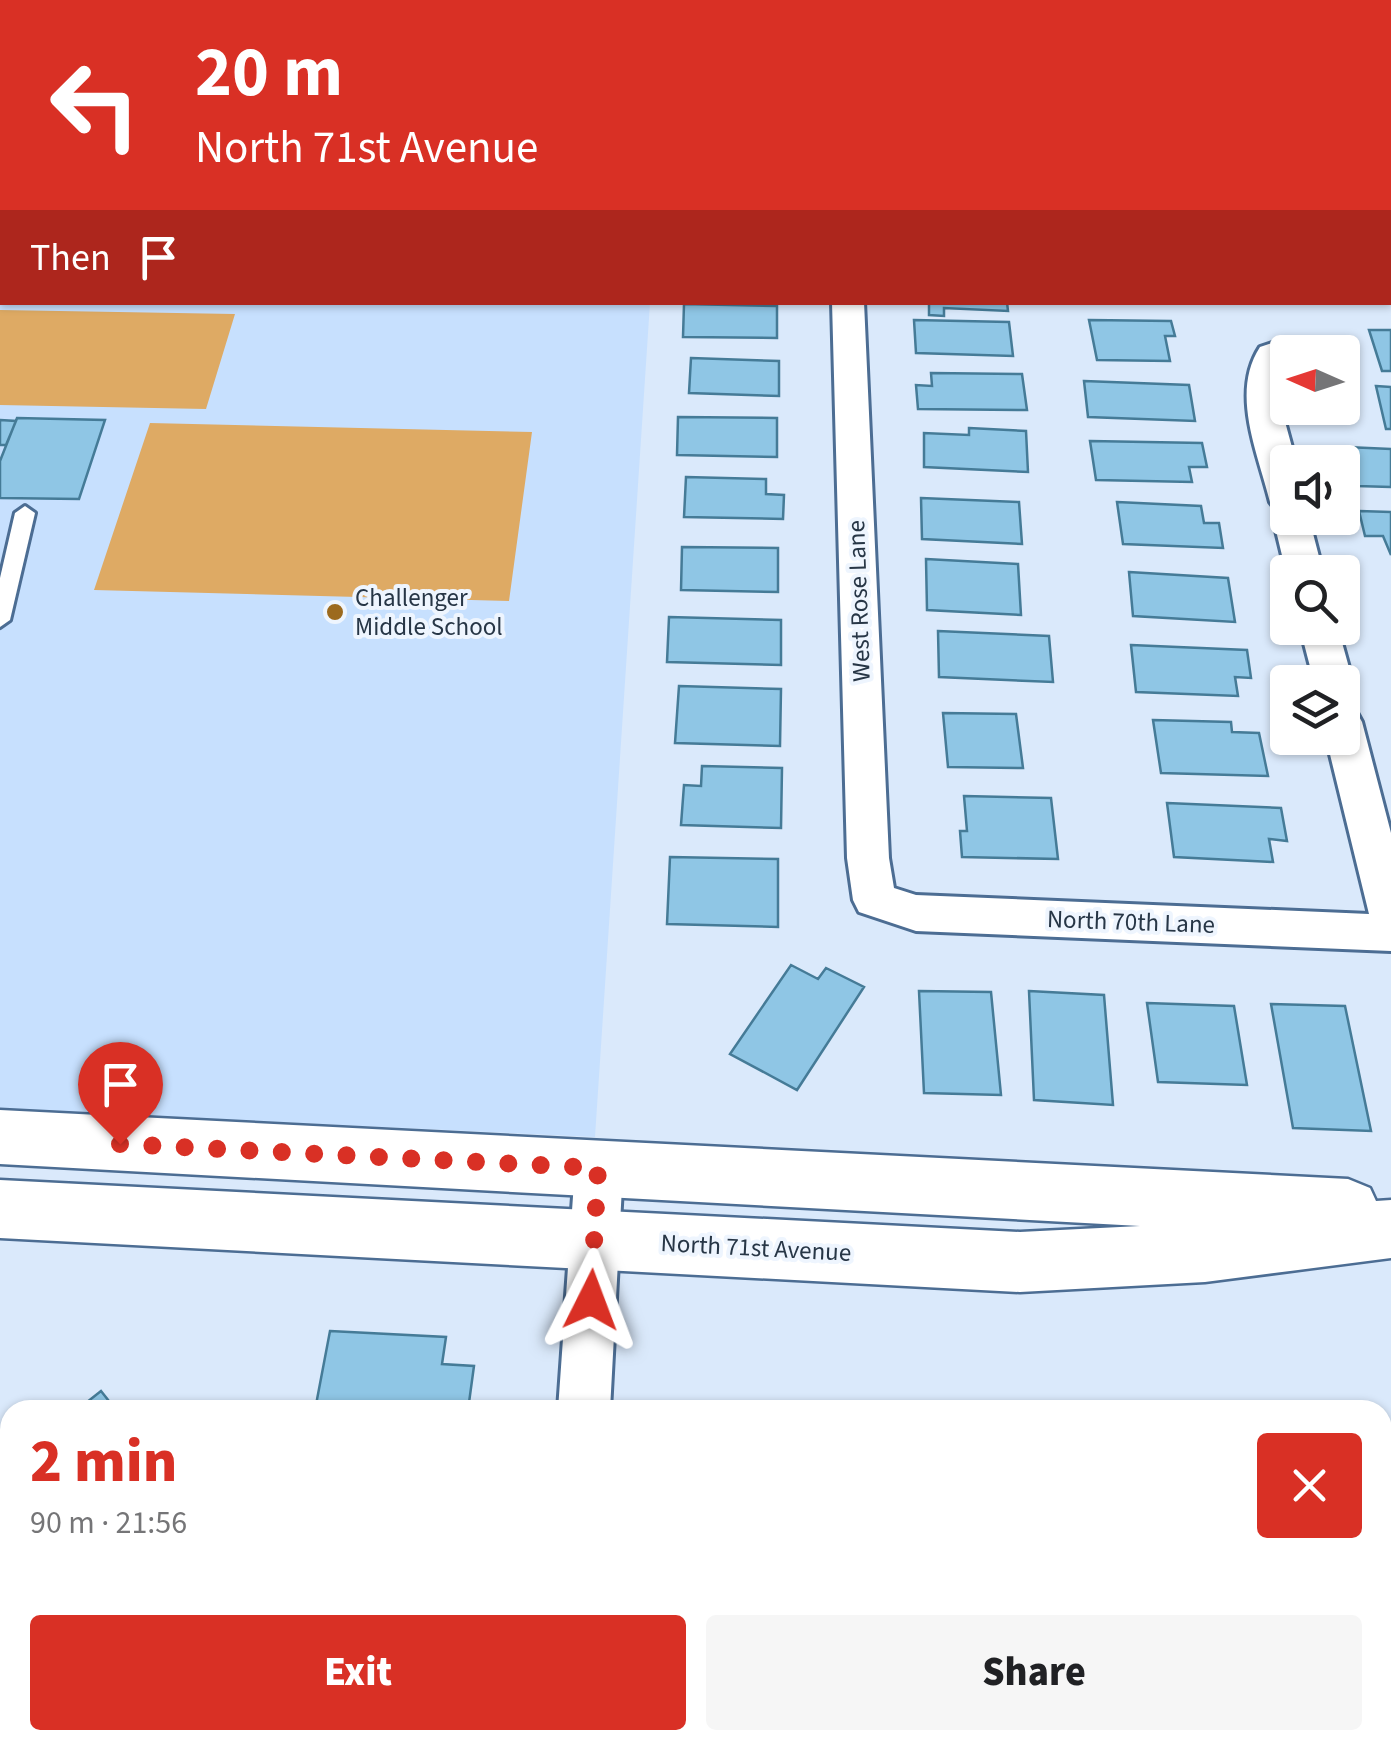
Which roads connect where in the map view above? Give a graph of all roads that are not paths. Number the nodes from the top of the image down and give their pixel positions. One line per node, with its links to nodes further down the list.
1 (848, 305): 8 (street, West Rose Lane)
2 (1270, 362): 3 (street)
3 (1273, 445)
4 (25, 513): 5 (lane)
5 (4, 598): 6 (lane)
6 (0, 620)
7 (1350, 755): 9 (street)
8 (874, 900): 10 (street, North 70th Lane)
9 (1391, 916)
10 (1391, 933)
11 (0, 1138): 12 (street)
12 (598, 1168): 14 (street); 16 (street)
13 (0, 1210): 16 (street, North 71st Avenue)
14 (1391, 1210)
15 (1391, 1229): 16 (street, North 71st Avenue)
16 (594, 1240): 17 (street)
17 (585, 1400)

